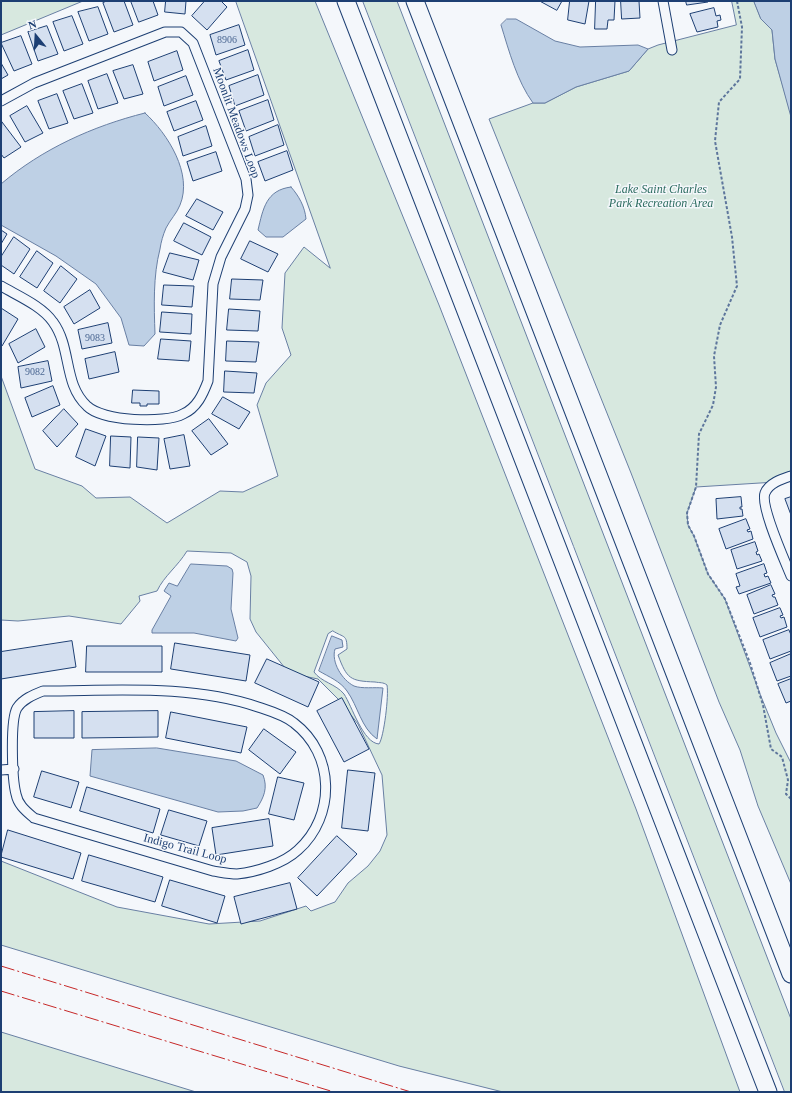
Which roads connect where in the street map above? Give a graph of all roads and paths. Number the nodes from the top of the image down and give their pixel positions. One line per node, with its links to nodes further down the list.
1 (346, 1): 14 (highway)
2 (415, 1): 13 (highway)
3 (663, 1): 5 (street)
4 (737, 1): 12 (path)
5 (672, 50)
6 (1, 101): 7 (street, Moonlit Meadows Loop)
7 (1, 286)
8 (791, 476): 9 (street)
9 (791, 576)
10 (14, 769): 10 (street, Indigo Trail Loop); 11 (street)
11 (1, 770)
12 (791, 799)
13 (791, 974)
14 (768, 1092)

